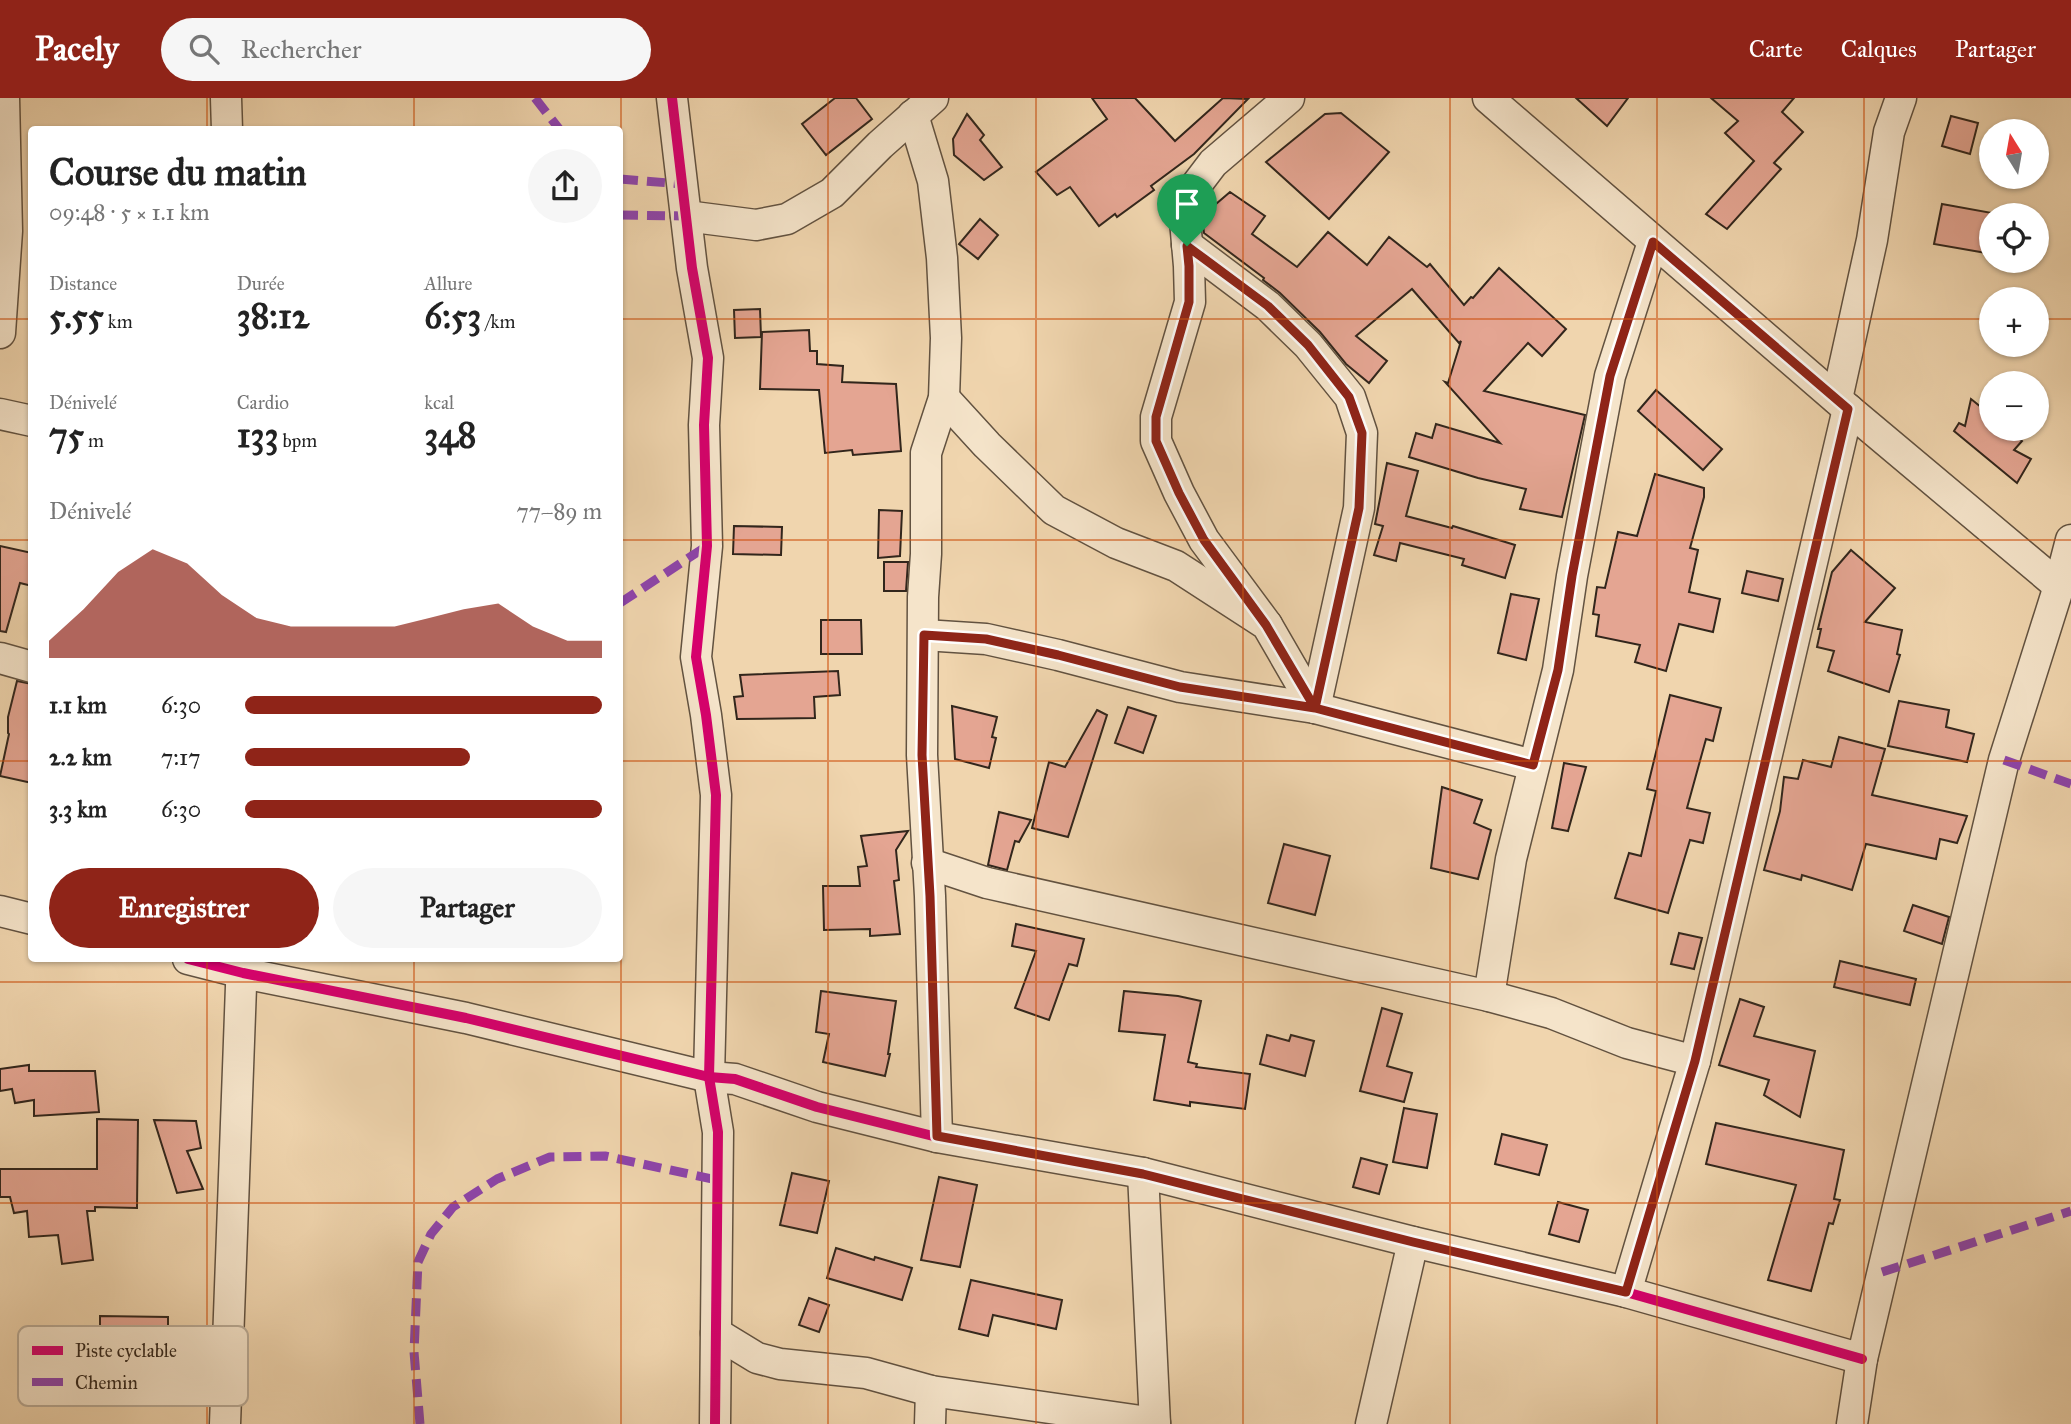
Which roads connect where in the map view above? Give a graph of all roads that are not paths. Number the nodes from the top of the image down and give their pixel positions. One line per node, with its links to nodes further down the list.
1 (4, 98): 12 (street)
2 (226, 98): 8 (street)
3 (672, 98): 9 (street)
4 (1289, 98): 11 (street)
5 (1488, 98): 10 (street)
6 (1901, 98): 14 (street)
7 (923, 107): 9 (street); 13 (street)
8 (227, 126)
9 (686, 216): 32 (street)
10 (1653, 242): 14 (street); 24 (street)
11 (1187, 246): 19 (street); 23 (street)
12 (0, 333)
13 (944, 398): 19 (street); 20 (street)
14 (1842, 404): 18 (street); 31 (street)
15 (0, 414): 16 (street)
16 (28, 420)
17 (2071, 540): 18 (street)
18 (2059, 586): 39 (street)
19 (1266, 625): 23 (street)
20 (924, 635): 23 (street); 25 (street)
21 (0, 657): 22 (street)
22 (28, 666)
23 (1315, 708): 24 (street)
24 (1533, 765): 30 (street)
25 (928, 863): 30 (street); 33 (street)
26 (0, 911): 27 (street)
27 (28, 918)
28 (211, 962): 29 (street)
29 (242, 966): 32 (street); 37 (street)
30 (1489, 996): 31 (street)
31 (1695, 1061): 36 (street)
32 (709, 1077): 33 (street); 38 (street)
33 (937, 1136): 34 (street)
34 (1143, 1174): 35 (street); 42 (street)
35 (1413, 1242): 36 (street); 46 (street)
36 (1626, 1292): 39 (street)
37 (229, 1326)
38 (716, 1333): 40 (street); 44 (street)
39 (1862, 1359): 47 (street)
40 (931, 1391): 42 (street); 45 (street)
41 (226, 1406): 43 (street)
42 (1155, 1423)
43 (225, 1424)
44 (715, 1424)
45 (930, 1424)
46 (1371, 1424)
47 (1852, 1424)

